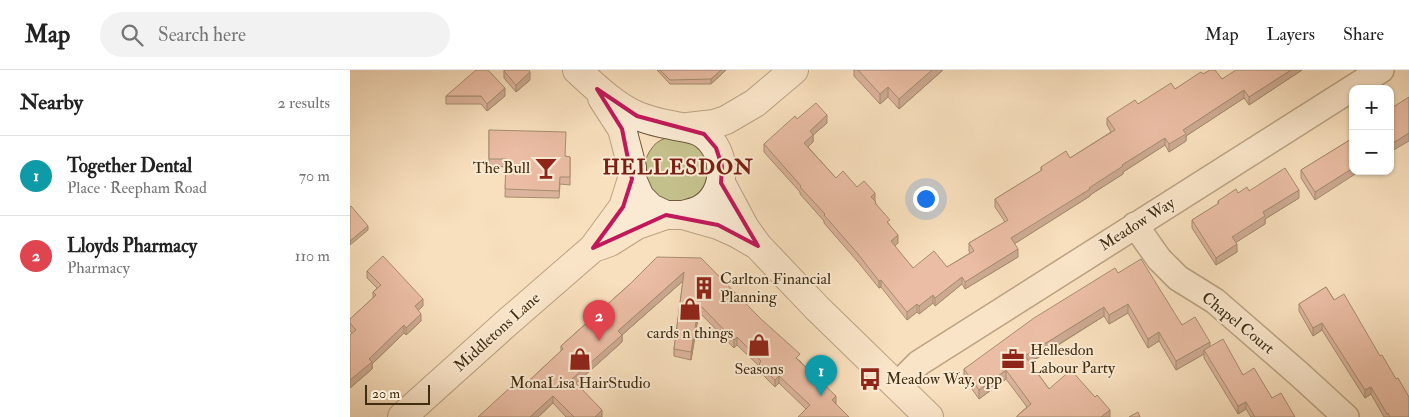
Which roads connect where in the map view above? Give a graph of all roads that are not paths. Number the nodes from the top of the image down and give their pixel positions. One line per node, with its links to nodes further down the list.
1 (577, 70): 4 (street)
2 (794, 70): 5 (street)
3 (1382, 70): 10 (street, Meadow Way)
4 (597, 89): 6 (street); 7 (street)
5 (755, 103): 6 (street); 8 (street)
6 (680, 126): 7 (street); 8 (street)
7 (632, 173): 9 (street); 12 (street, Middletons Lane)
8 (721, 174): 9 (street); 11 (street)
9 (675, 215): 11 (street); 12 (street, Middletons Lane)
10 (1135, 225): 13 (street, Meadow Way); 16 (street, Chapel Court)
11 (758, 246): 13 (street)
12 (593, 248): 14 (street, Middletons Lane)
13 (897, 385): 15 (street)
14 (402, 417)
15 (929, 417)
16 (1346, 417)

